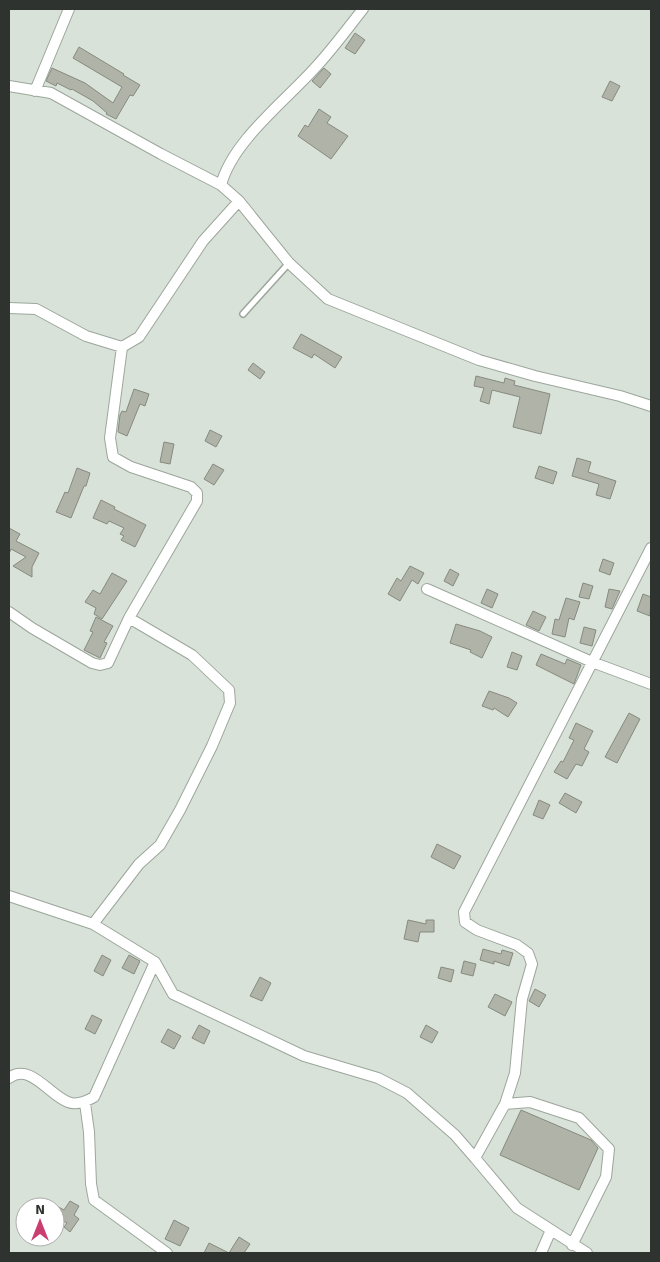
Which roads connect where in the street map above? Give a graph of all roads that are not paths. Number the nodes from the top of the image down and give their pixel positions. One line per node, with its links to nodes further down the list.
1 (69, 9): 4 (street)
2 (363, 9): 5 (street)
3 (9, 86): 4 (street)
4 (35, 90): 5 (street)
5 (221, 185): 6 (street)
6 (239, 201): 7 (street); 10 (street)
7 (289, 263): 9 (lane); 11 (street)
8 (9, 308): 10 (street)
9 (244, 314)
10 (122, 347): 15 (street)
11 (651, 406)
12 (651, 548): 16 (street)
13 (427, 590): 16 (street)
14 (9, 612): 15 (street)
15 (129, 618): 19 (street)
16 (592, 662): 17 (street); 23 (street)
17 (651, 684)
18 (9, 896): 19 (street)
19 (93, 924): 20 (street)
20 (155, 962): 22 (street); 24 (street)
21 (9, 1078): 22 (street)
22 (85, 1102): 27 (street)
23 (505, 1104): 24 (street); 26 (street)
24 (475, 1158): 25 (street)
25 (551, 1230): 26 (street); 28 (street)
26 (572, 1245): 29 (street)
27 (167, 1253)
28 (541, 1253)
29 (587, 1253)

